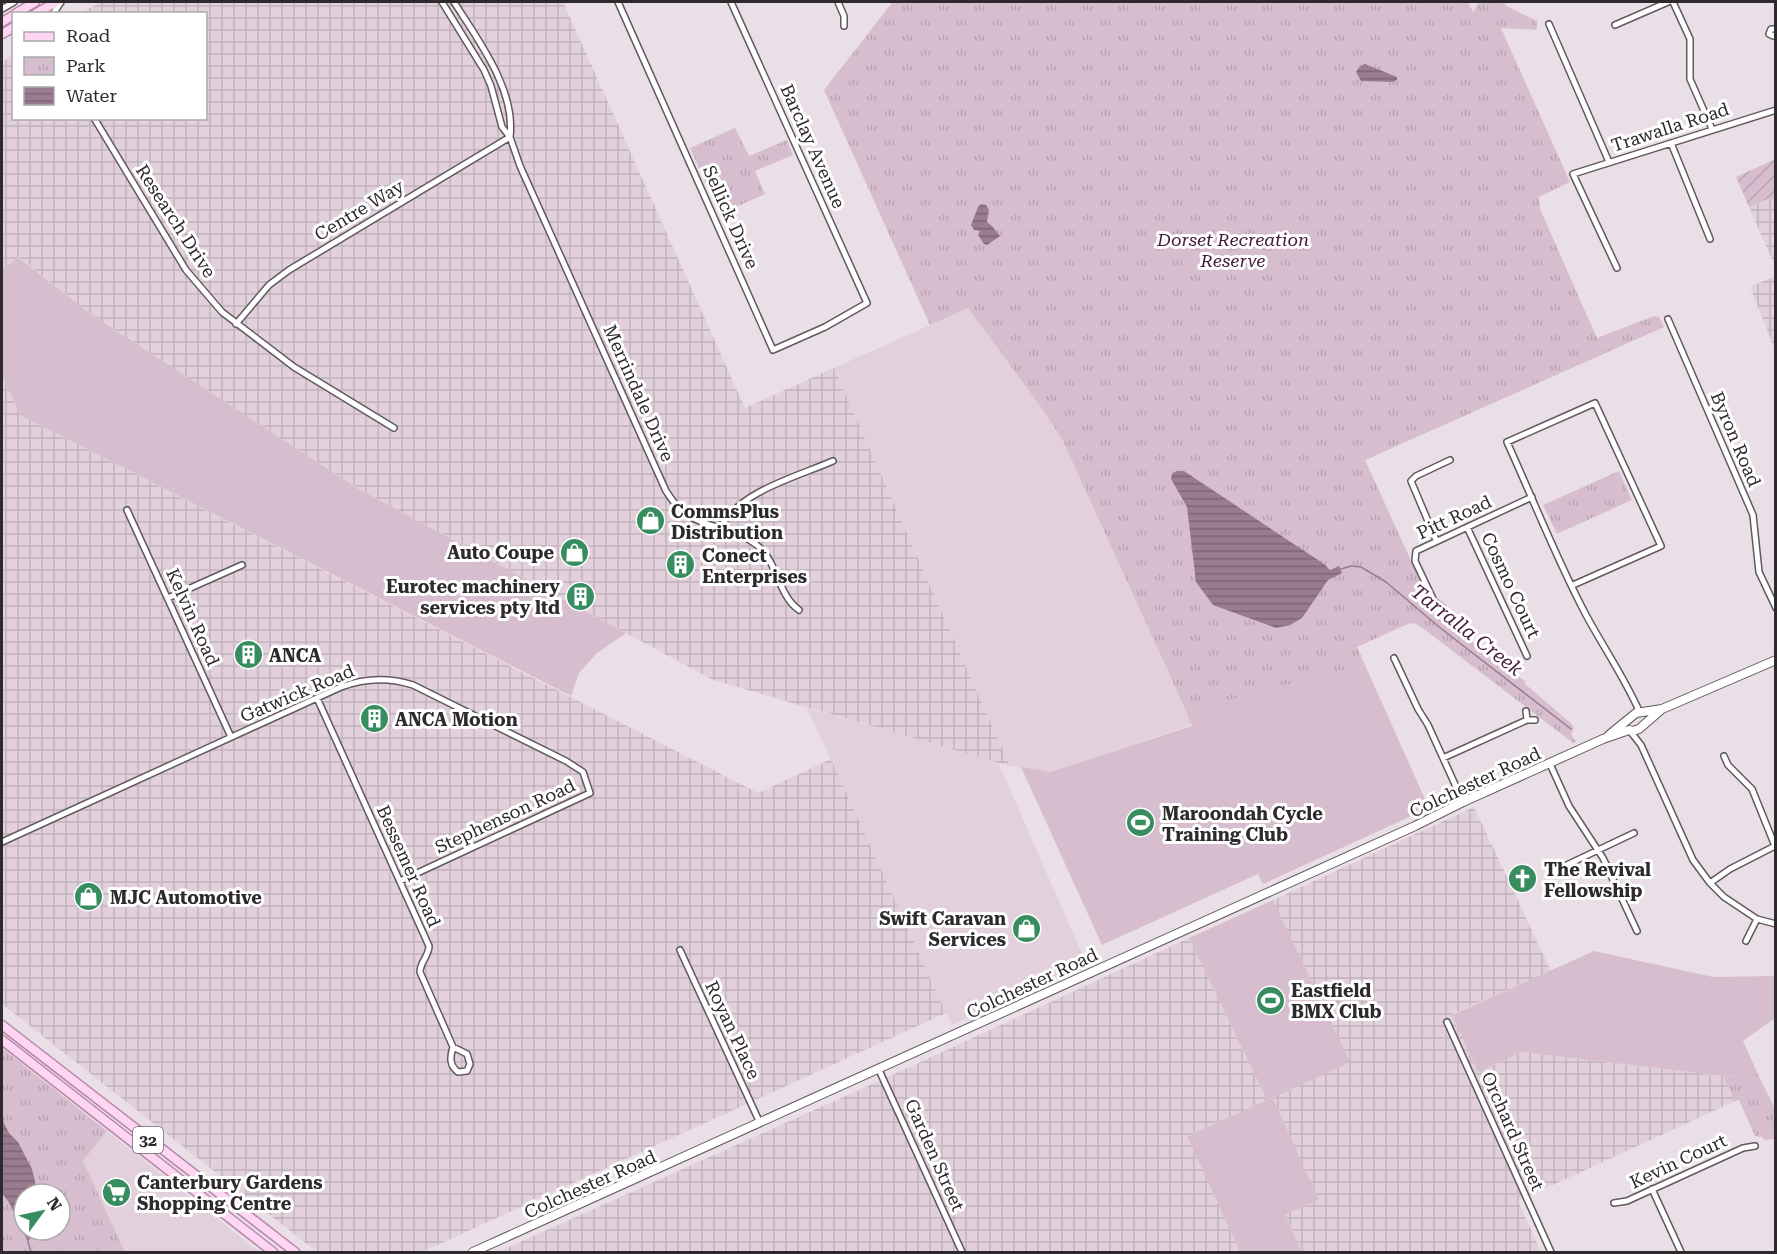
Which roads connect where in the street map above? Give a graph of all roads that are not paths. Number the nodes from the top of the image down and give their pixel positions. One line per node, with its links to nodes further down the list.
1 (14, 2): 10 (street)
2 (56, 2): 11 (main road)
3 (442, 2): 18 (street, Merrindale Drive)
4 (454, 2): 18 (street, Merrindale Drive)
5 (618, 2): 23 (street, Sellick Drive)
6 (731, 2): 23 (street, Barclay Avenue)
7 (838, 2): 13 (street)
8 (1668, 2): 14 (street)
9 (1673, 2): 17 (street)
10 (2, 9)
11 (33, 9)
12 (1549, 24): 20 (street)
13 (844, 26)
14 (1615, 26)
15 (1776, 110): 17 (street, Trawalla Road)
16 (95, 120): 25 (street, Research Drive)
17 (1712, 129): 19 (street, Trawalla Road)
18 (510, 137): 25 (street, Centre Way); 32 (street, Merrindale Drive)
19 (1671, 143): 20 (street, Trawalla Road); 21 (street)
20 (1609, 162): 22 (street, Trawalla Road)
21 (1710, 239)
22 (1617, 268)
23 (867, 303)
24 (1668, 319): 38 (street, Byron Road)
25 (236, 324): 26 (street, Research Drive)
26 (394, 428)
27 (1450, 460): 33 (street)
28 (833, 461): 32 (street)
29 (1532, 497): 31 (street, Pitt Road); 35 (street); 35 (street)
30 (128, 510): 36 (street, Kelvin Road)
31 (1467, 527): 33 (street, Pitt Road); 40 (street, Cosmo Court)
32 (720, 528): 39 (street, Merrindale Drive)
33 (1436, 540): 37 (street, Pitt Road)
34 (242, 565): 36 (street)
35 (1573, 585): 46 (street)
36 (168, 598): 51 (street, Kelvin Road)
37 (1443, 608)
38 (1776, 608)
39 (799, 610)
40 (1527, 656)
41 (1394, 658): 54 (street)
42 (1776, 660): 44 (main road)
43 (317, 698): 51 (street, Gatwick Road); 56 (street, Gatwick Road); 63 (street, Bessemer Road)
44 (1662, 709): 46 (main road); 49 (main road)
45 (1526, 711): 47 (street)
46 (1638, 714): 49 (main road); 50 (main road)
47 (1527, 720): 48 (street); 54 (street)
48 (1535, 720)
49 (1642, 727): 50 (main road, Colchester Road); 52 (street)
50 (1629, 728): 52 (street); 55 (main road, Colchester Road)
51 (231, 737): 59 (street, Gatwick Road)
52 (1641, 746): 64 (street)
53 (1724, 756): 60 (street)
54 (1443, 758): 57 (street)
55 (1550, 764): 57 (main road, Colchester Road); 61 (street)
56 (590, 793): 63 (street, Stephenson Road)
57 (1463, 802): 74 (main road, Colchester Road)
58 (1634, 833): 61 (street)
59 (2, 842)
60 (1775, 846): 64 (street)
61 (1599, 850): 62 (street); 67 (street)
62 (1554, 871)
63 (400, 881): 73 (street, Bessemer Road)
64 (1710, 883): 65 (street)
65 (1757, 919): 66 (street); 68 (street)
66 (1776, 924)
67 (1637, 931)
68 (1746, 941)
69 (680, 950): 75 (street, Royan Place)
70 (1447, 1022): 89 (street, Orchard Street)
71 (2, 1025): 77 (main road, 32)
72 (2, 1040): 78 (main road, 32)
73 (453, 1047): 73 (street, Bessemer Road)
74 (879, 1070): 75 (main road, Colchester Road); 88 (street, Garden Street)
75 (760, 1123): 87 (main road, Colchester Road)
76 (1755, 1146): 79 (street, Kevin Court)
77 (165, 1153): 78 (street); 81 (main road, 32)
78 (157, 1163): 83 (main road, 32)
79 (1652, 1189): 80 (street, Kevin Court); 90 (street)
80 (1614, 1203)
81 (245, 1214): 82 (main road, 32); 83 (main road)
82 (253, 1220): 84 (main road); 86 (main road, 32)
83 (236, 1225): 84 (main road, 32)
84 (244, 1231): 85 (main road, 32)
85 (273, 1252)
86 (295, 1252)
87 (473, 1252)
88 (962, 1252)
89 (1551, 1252)
90 (1681, 1252)

